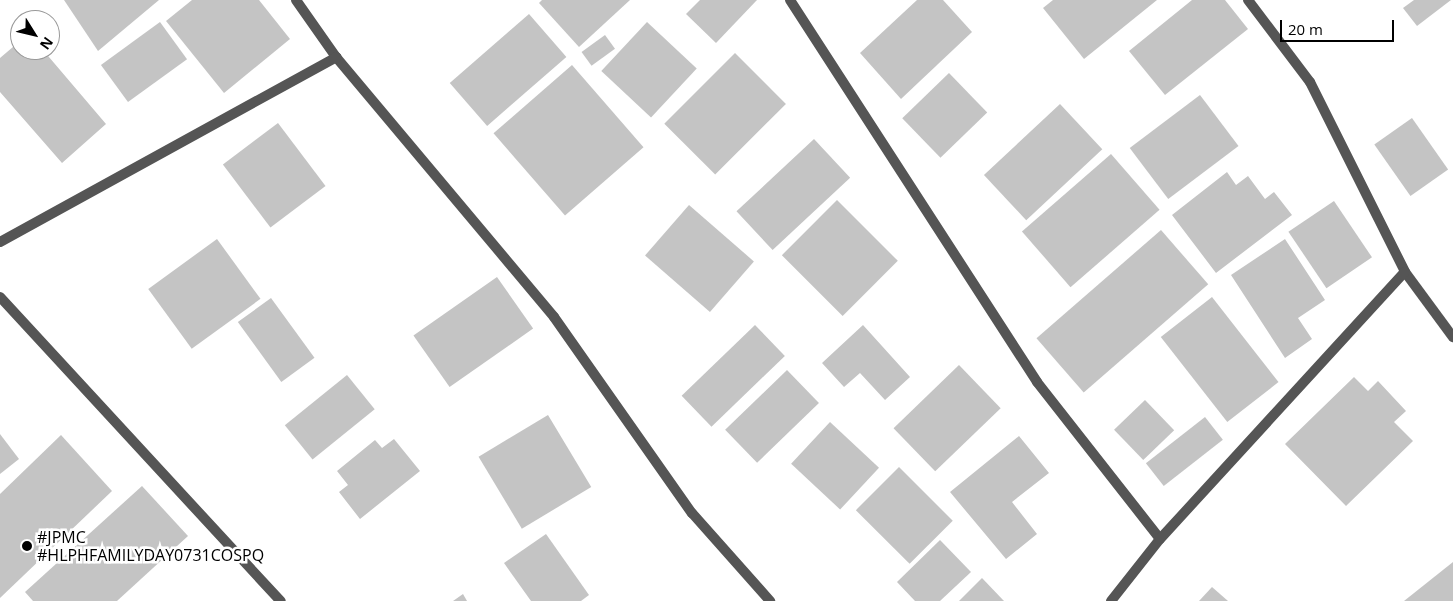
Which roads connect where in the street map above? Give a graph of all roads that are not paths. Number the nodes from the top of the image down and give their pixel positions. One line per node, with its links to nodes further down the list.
1 (296, 0): 4 (street)
2 (790, 0): 9 (street)
3 (1248, 0): 6 (street)
4 (336, 57): 5 (street); 11 (street)
5 (0, 242)
6 (1406, 272): 8 (street); 9 (street)
7 (0, 297): 10 (street)
8 (1453, 337)
9 (1160, 539): 12 (street)
10 (281, 601)
11 (770, 601)
12 (1111, 601)

